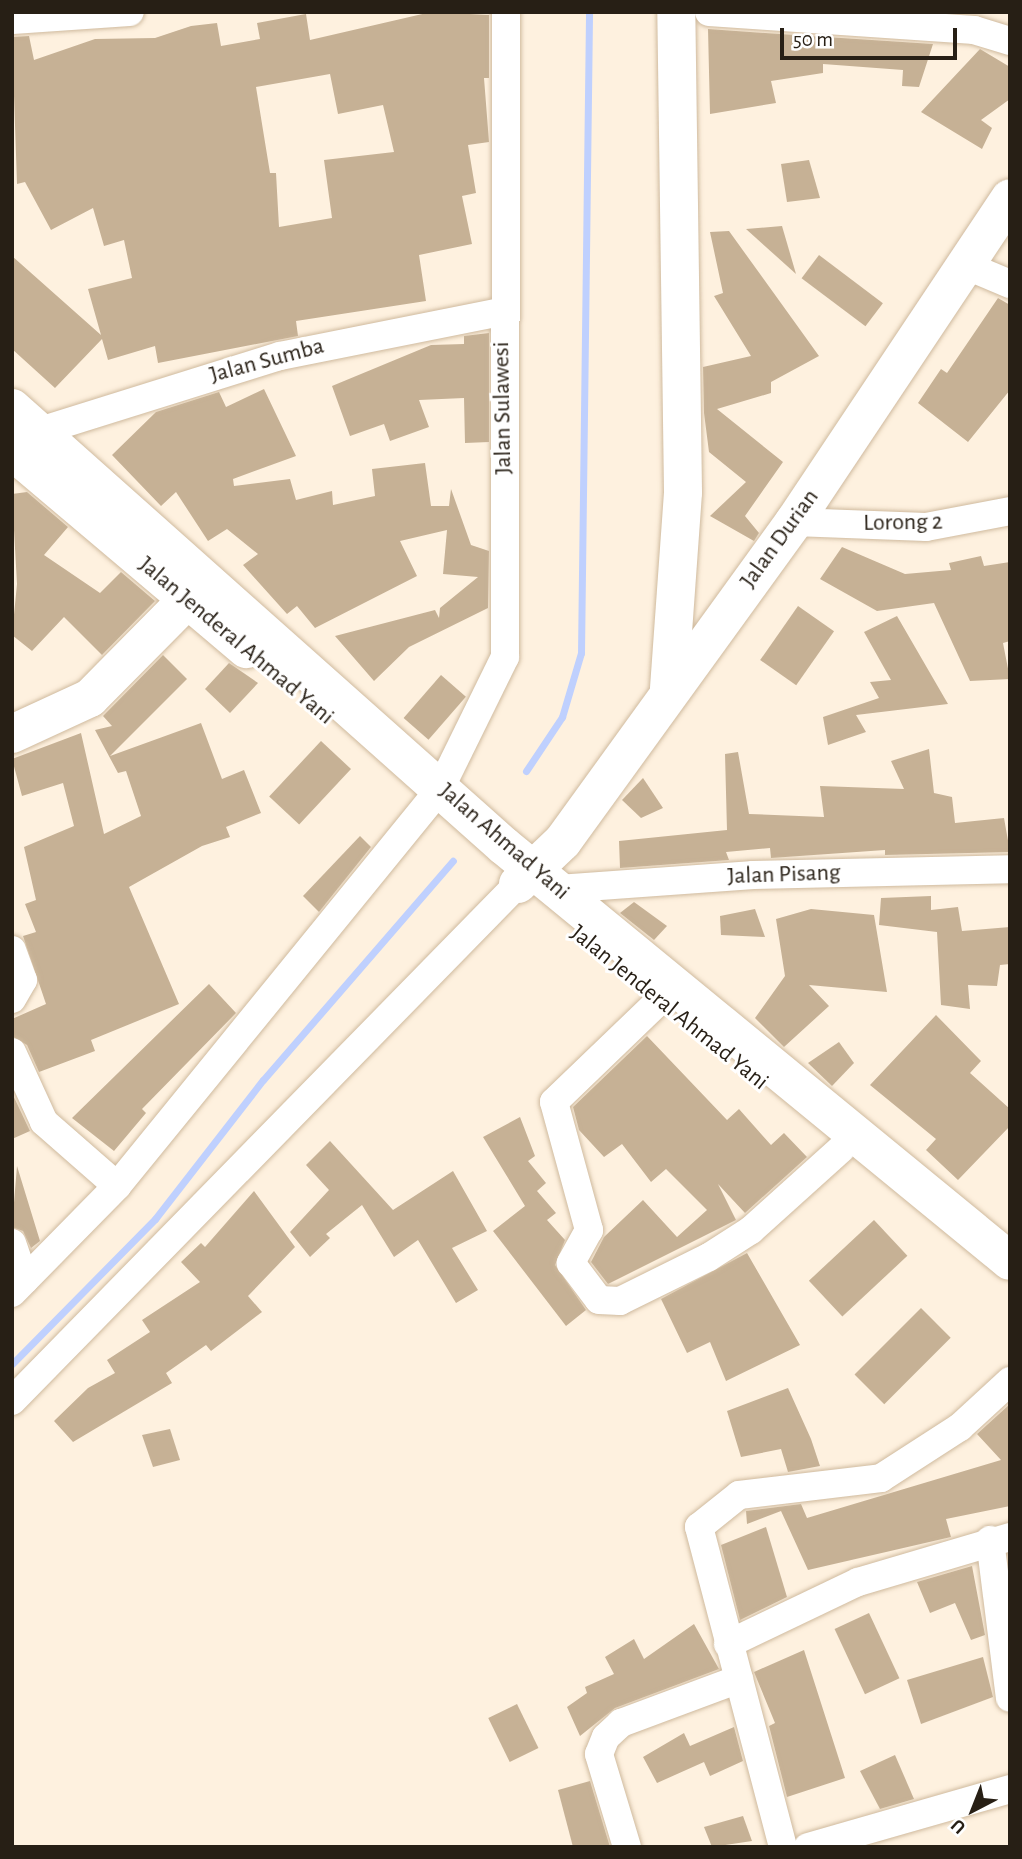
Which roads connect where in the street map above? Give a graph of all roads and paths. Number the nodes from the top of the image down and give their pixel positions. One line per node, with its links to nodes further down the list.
1 (131, 12): 5 (street)
2 (506, 12): 11 (street, Jalan Sulawesi)
3 (676, 12): 16 (main road)
4 (709, 12): 7 (street)
5 (87, 14): 6 (street)
6 (12, 20)
7 (1010, 41)
8 (1010, 198): 9 (main road, Jalan Durian)
9 (965, 265): 10 (street); 14 (main road, Jalan Durian)
10 (1010, 284)
11 (501, 312): 12 (street, Jalan Sumba); 18 (street, Jalan Sulawesi)
12 (18, 432): 15 (main road, Jalan Jenderal Ahmad Yani); 18 (main road, Jalan Ahmad Yani)
13 (1010, 511): 14 (street, Lorong 2)
14 (794, 522): 16 (main road, Jalan Durian)
15 (188, 599): 17 (main road); 18 (main road, Jalan Jenderal Ahmad Yani)
16 (669, 688): 20 (main road, Jalan Durian)
17 (12, 734)
18 (443, 804): 20 (main road, Jalan Ahmad Yani); 26 (street, Jalan Sulawesi)
19 (1010, 869): 20 (street, Jalan Pisang)
20 (522, 871): 23 (main road, Jalan Jenderal Ahmad Yani); 28 (main road, Jalan Ahmad Yani); 32 (street)
21 (12, 950): 22 (street)
22 (12, 999)
23 (660, 1000): 25 (main road, Jalan Jenderal Ahmad Yani); 25 (street)
24 (12, 1052): 26 (street)
25 (841, 1149): 30 (main road, Jalan Jenderal Ahmad Yani)
26 (117, 1186): 29 (street, Jalan Sulawesi)
27 (12, 1243): 29 (street)
28 (1010, 1261)
29 (19, 1286)
30 (1010, 1287)
31 (1010, 1381): 34 (street)
32 (12, 1401)
33 (1000, 1538): 34 (street); 36 (street)
34 (728, 1644): 35 (street)
35 (739, 1679): 38 (street); 39 (street)
36 (1010, 1698)
37 (1010, 1789): 40 (street)
38 (627, 1847)
39 (783, 1847)
40 (808, 1847)

